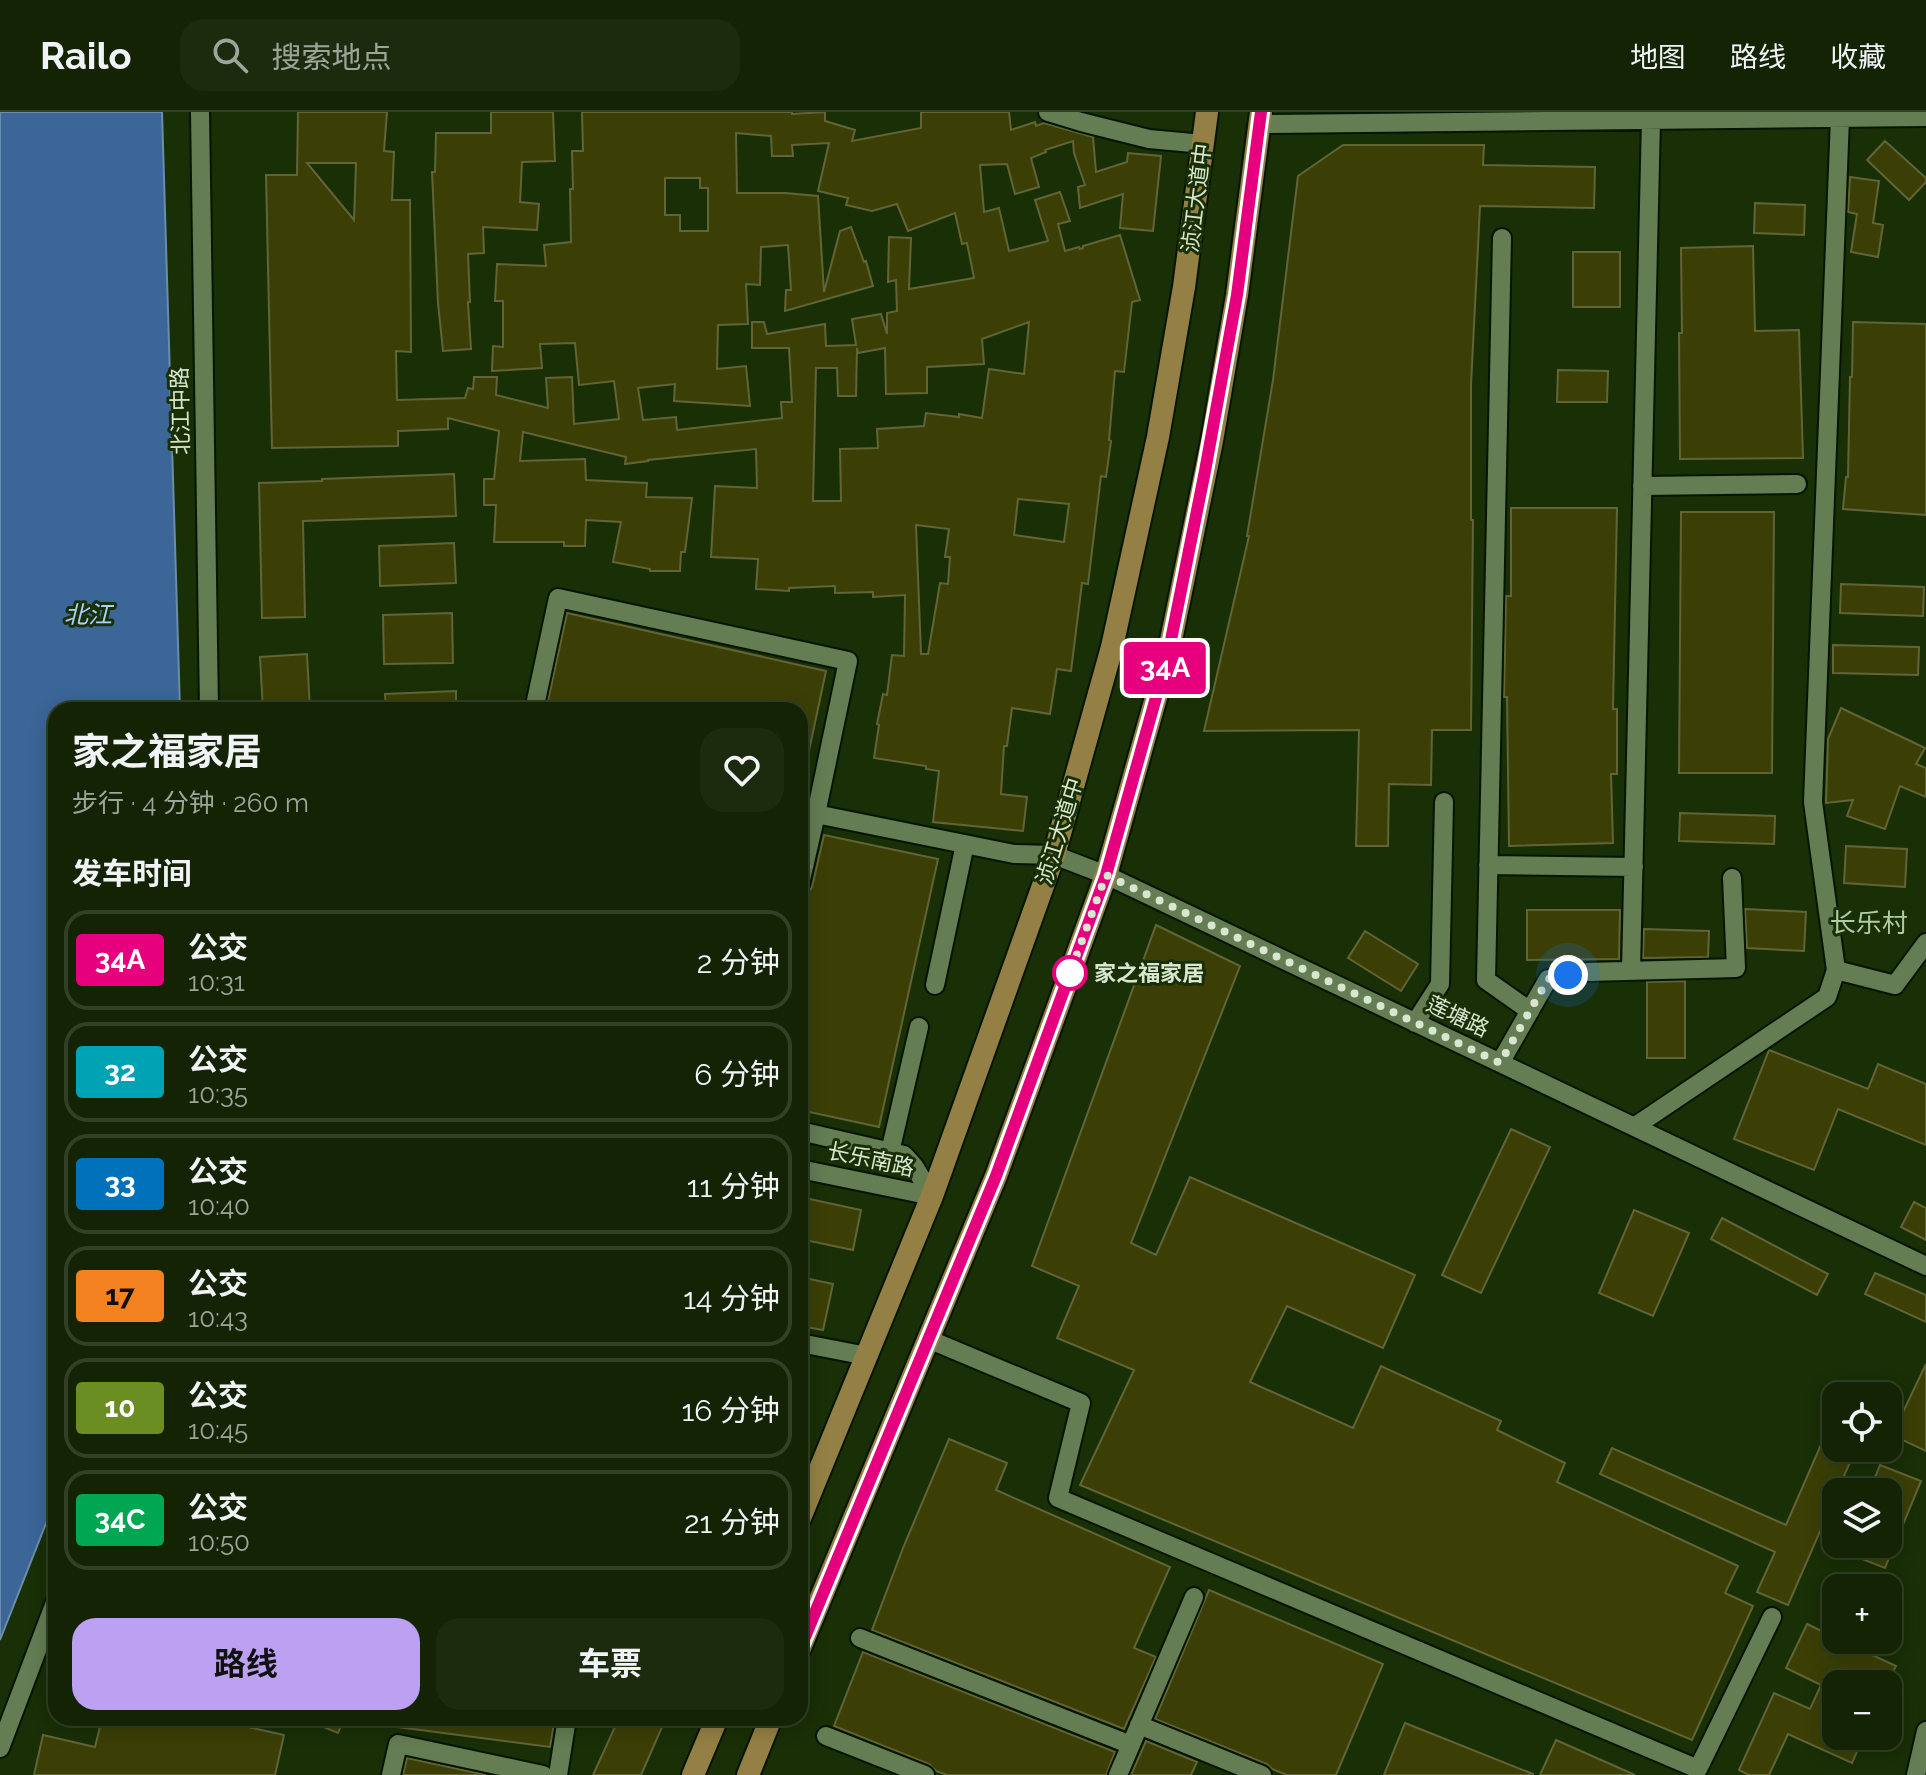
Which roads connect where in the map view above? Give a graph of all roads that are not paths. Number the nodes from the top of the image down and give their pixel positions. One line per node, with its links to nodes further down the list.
1 (200, 112): 14 (street, 北江中路)
2 (1048, 112): 10 (street)
3 (1207, 112): 10 (main road, 浈江大道中)
4 (1763, 115): 8 (street); 9 (street)
5 (1877, 115): 6 (street); 8 (street)
6 (1926, 117)
7 (1260, 118): 9 (street); 23 (main road)
8 (1840, 118): 27 (street)
9 (1651, 120): 13 (street)
10 (1203, 144): 20 (main road, 浈江大道中)
11 (1502, 238): 21 (street)
12 (1797, 484): 13 (street)
13 (1642, 486): 22 (street)
14 (209, 702)
15 (536, 702): 17 (street)
16 (1444, 802): 30 (street)
17 (816, 814): 18 (street, 莲塘路); 19 (street)
18 (965, 844): 20 (street, 莲塘路); 28 (street)
19 (808, 849)
20 (1054, 855): 23 (street, 莲塘路); 37 (main road, 浈江大道中)
21 (1488, 865): 22 (street); 29 (street)
22 (1634, 867): 26 (street)
23 (1106, 875): 30 (street, 莲塘路); 39 (main road)
24 (1732, 878): 26 (street)
25 (1926, 943): 27 (street)
26 (1631, 970): 29 (street)
27 (1836, 970): 33 (street)
28 (935, 985)
29 (1530, 1011): 32 (street)
30 (1415, 1023): 32 (street, 莲塘路)
31 (919, 1027): 35 (street)
32 (1500, 1063): 33 (street, 莲塘路)
33 (1634, 1127): 38 (street, 莲塘路)
34 (808, 1133): 35 (street)
35 (890, 1152): 37 (street)
36 (808, 1171): 37 (street, 长乐南路)
37 (932, 1196): 41 (main road, 浈江大道中)
38 (1926, 1266)
39 (928, 1339): 44 (street); 46 (main road)
40 (808, 1345): 41 (street)
41 (867, 1356): 42 (main road, 浈江大道中)
42 (808, 1499)
43 (1194, 1597): 48 (street)
44 (1772, 1617)
45 (48, 1621): 55 (street)
46 (808, 1629)
47 (860, 1638): 54 (street)
48 (1139, 1725): 54 (street); 63 (street)
49 (566, 1726): 58 (street)
50 (714, 1726): 59 (main road)
51 (768, 1726): 60 (main road)
52 (1926, 1731): 64 (street)
53 (826, 1736): 61 (street)
54 (1131, 1745): 62 (street)
55 (0, 1748)
56 (391, 1775): 57 (street)
57 (543, 1775)
58 (558, 1775)
59 (693, 1775)
60 (748, 1775)
61 (925, 1775)
62 (1118, 1775)
63 (1262, 1775)
64 (1916, 1775)

